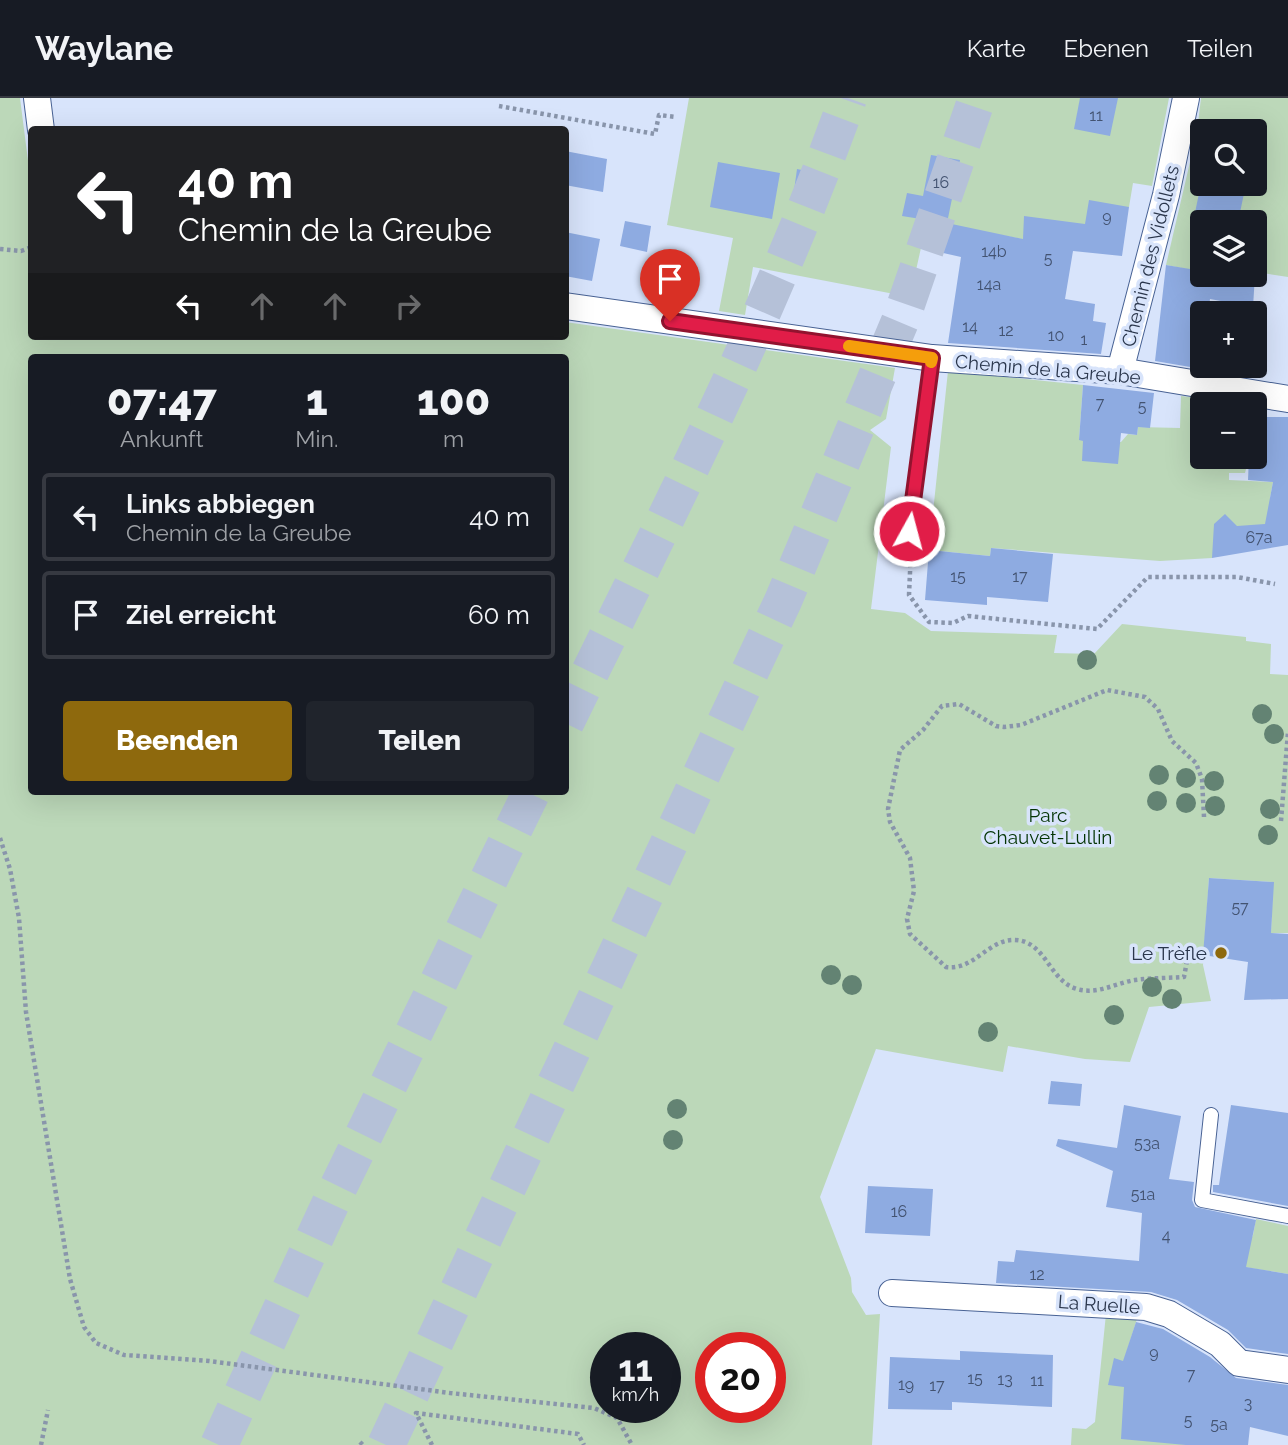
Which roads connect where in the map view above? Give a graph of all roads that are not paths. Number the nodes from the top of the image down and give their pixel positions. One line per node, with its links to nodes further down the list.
1 (37, 98): 3 (street)
2 (1186, 98): 6 (street, Chemin des Vidollets)
3 (40, 126)
4 (569, 307): 5 (street, Chemin de la Greube)
5 (932, 358): 6 (street, Chemin de la Greube); 8 (lane, Chemin de la Greube)
6 (1121, 371): 7 (street, Chemin de la Greube)
7 (1288, 399)
8 (909, 531)
9 (1211, 1115): 10 (lane)
10 (1288, 1216)
11 (892, 1293): 12 (street, La Ruelle)
12 (1288, 1370)

